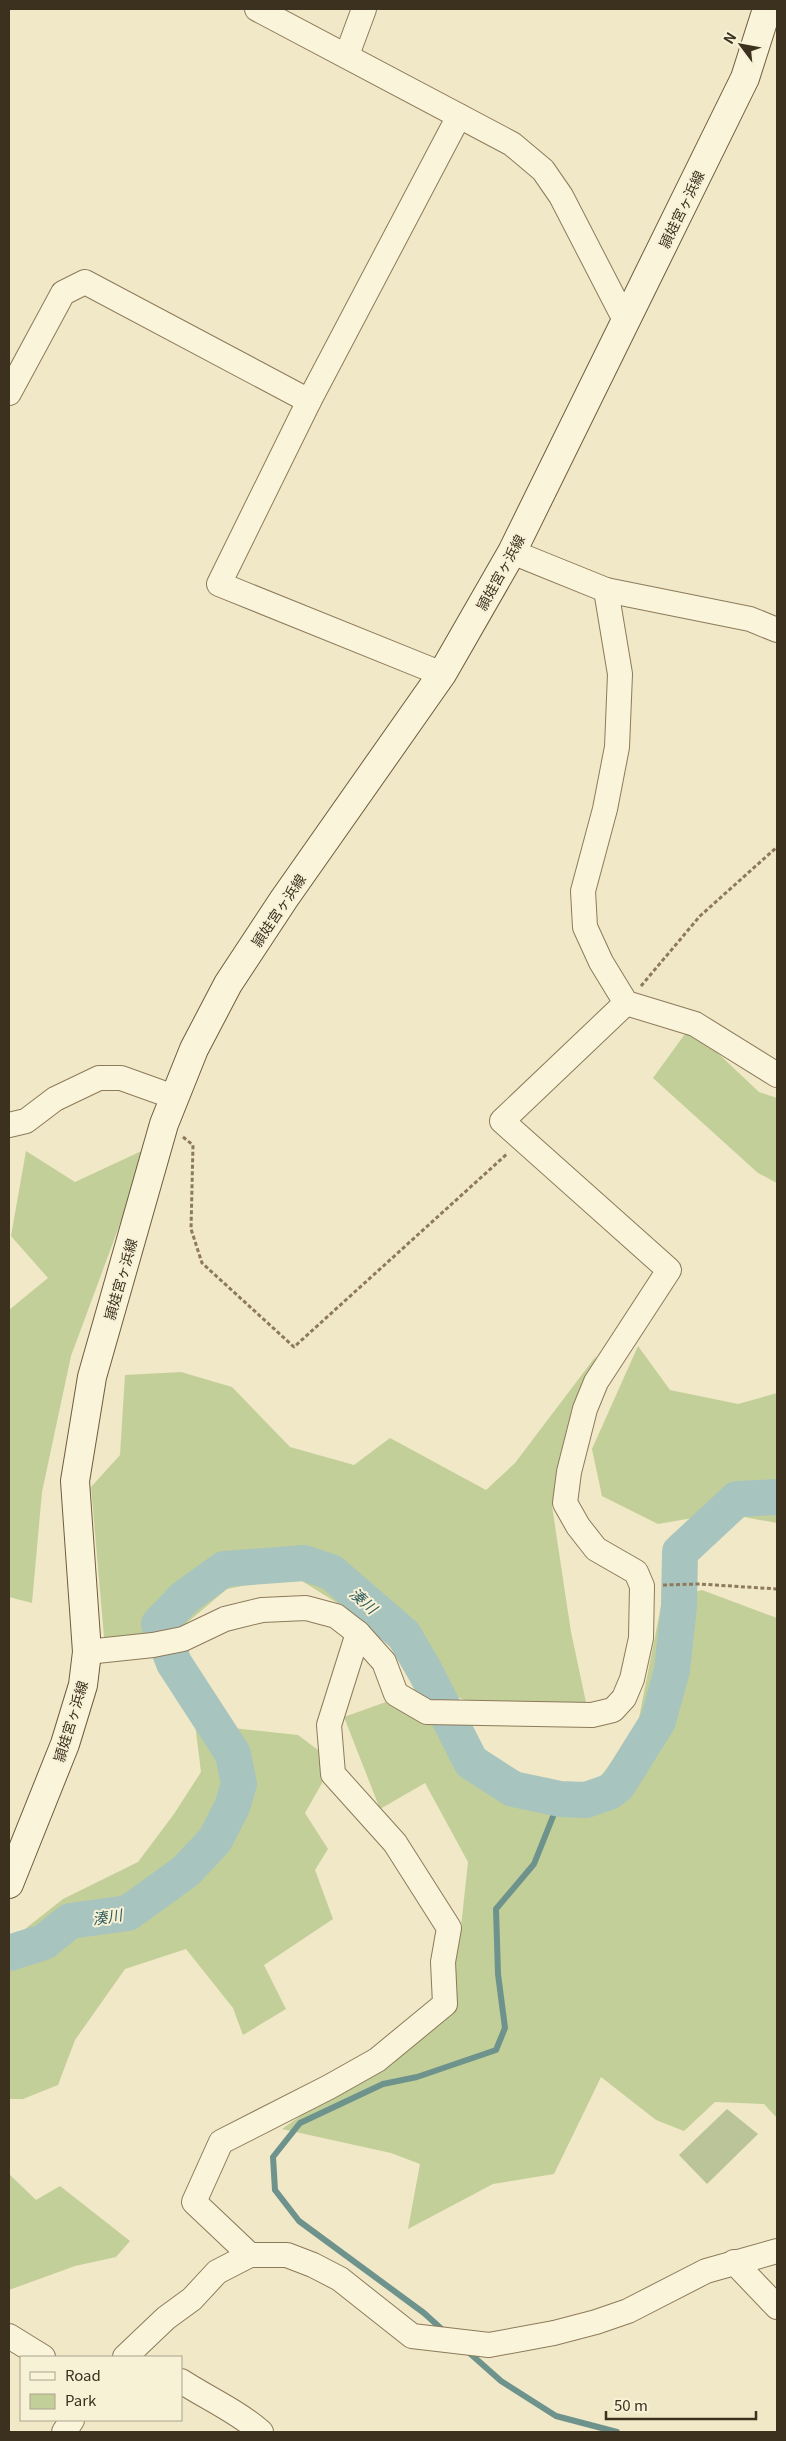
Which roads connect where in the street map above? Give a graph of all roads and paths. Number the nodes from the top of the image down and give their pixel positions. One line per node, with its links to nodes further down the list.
1 (257, 9): 4 (street)
2 (364, 9): 4 (street)
3 (767, 9): 6 (main road, 頴娃宮ヶ浜線)
4 (347, 54): 5 (street)
5 (459, 116): 6 (street); 8 (street)
6 (626, 322): 9 (main road, 頴娃宮ヶ浜線)
7 (9, 393): 8 (street)
8 (309, 401): 12 (street)
9 (512, 552): 10 (street); 12 (main road, 頴娃宮ヶ浜線)
10 (606, 590): 11 (street); 14 (street)
11 (777, 630)
12 (442, 674): 16 (main road, 頴娃宮ヶ浜線)
13 (777, 846): 14 (path)
14 (626, 1003): 15 (street); 19 (street)
15 (777, 1075)
16 (174, 1098): 17 (main road, 頴娃宮ヶ浜線); 18 (street)
17 (164, 1124): 19 (path); 23 (main road, 頴娃宮ヶ浜線)
18 (9, 1125)
19 (523, 1140): 22 (street)
20 (666, 1585): 21 (path)
21 (777, 1589)
22 (358, 1633): 23 (street); 27 (street)
23 (87, 1652): 24 (main road, 頴娃宮ヶ浜線)
24 (18, 1841): 25 (main road, 頴娃宮ヶ浜線)
25 (9, 1884)
26 (777, 2251): 28 (street)
27 (250, 2255): 28 (street); 31 (street)
28 (734, 2262): 29 (street)
29 (777, 2307)
30 (9, 2336): 32 (street)
31 (135, 2354)
32 (41, 2356)
33 (182, 2381): 36 (street)
34 (71, 2421): 35 (street)
35 (64, 2432)
36 (260, 2432)

